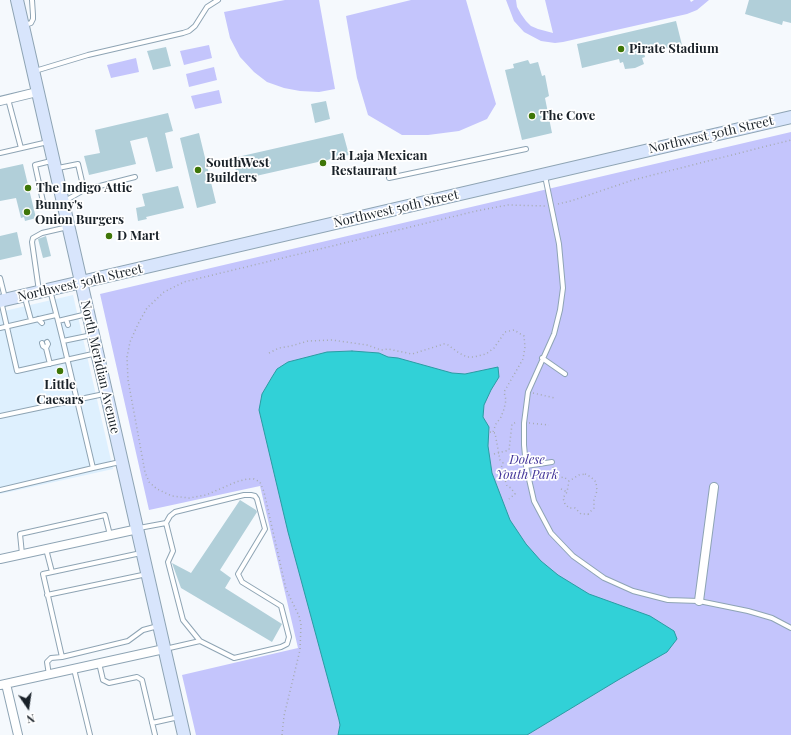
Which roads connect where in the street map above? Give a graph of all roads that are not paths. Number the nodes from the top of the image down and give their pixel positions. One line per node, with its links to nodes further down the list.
1 (16, 0): 4 (main road, North Meridian Avenue)
2 (32, 0): 4 (lane)
3 (218, 0): 5 (lane)
4 (22, 26): 5 (main road, North Meridian Avenue)
5 (33, 71): 6 (main road, North Meridian Avenue)
6 (37, 92): 7 (street); 9 (main road, North Meridian Avenue)
7 (4, 100): 10 (lane)
8 (791, 117): 14 (main road, Northwest 50th Street)
9 (49, 142): 10 (lane); 13 (main road, North Meridian Avenue)
10 (21, 148): 12 (lane)
11 (526, 149): 16 (lane)
12 (0, 153)
13 (54, 164): 17 (lane); 18 (main road, North Meridian Avenue); 18 (lane)
14 (544, 174): 21 (main road, Northwest 50th Street); 41 (lane)
15 (135, 177): 17 (lane)
16 (389, 178)
17 (84, 190): 18 (lane)
18 (63, 202): 19 (main road, North Meridian Avenue)
19 (68, 227): 21 (main road, North Meridian Avenue); 22 (lane)
20 (0, 278): 24 (lane)
21 (81, 282): 22 (main road, Northwest 50th Street); 25 (main road, North Meridian Avenue)
22 (45, 291): 23 (main road, Northwest 50th Street); 26 (lane)
23 (24, 296): 24 (main road, Northwest 50th Street); 28 (lane)
24 (2, 301): 31 (lane)
25 (88, 314): 27 (lane); 34 (main road, North Meridian Avenue)
26 (56, 315): 28 (lane); 29 (lane)
27 (66, 319): 29 (lane); 30 (lane)
28 (31, 320): 31 (lane)
29 (58, 321): 37 (lane)
30 (68, 325)
31 (7, 326): 32 (lane); 43 (lane)
32 (0, 328)
33 (70, 334): 35 (lane)
34 (93, 334): 35 (lane); 40 (main road, North Meridian Avenue)
35 (72, 339): 37 (lane)
36 (47, 342): 39 (lane)
37 (63, 342): 42 (lane)
38 (42, 343): 39 (lane)
39 (46, 348): 43 (lane)
40 (97, 353): 42 (lane); 45 (main road, North Meridian Avenue)
41 (542, 358): 44 (lane); 50 (lane)
42 (68, 360): 43 (lane); 46 (lane)
43 (50, 364)
44 (565, 374)
45 (107, 394): 46 (lane); 48 (main road, North Meridian Avenue)
46 (78, 400): 47 (lane); 51 (lane)
47 (0, 416)
48 (122, 462): 51 (lane); 55 (main road, North Meridian Avenue)
49 (552, 462): 50 (lane)
50 (526, 466): 64 (lane)
51 (93, 468): 53 (lane)
52 (714, 487): 64 (street)
53 (0, 490)
54 (166, 522): 55 (lane); 67 (lane); 67 (lane)
55 (138, 529): 56 (street); 58 (main road, North Meridian Avenue)
56 (110, 535): 57 (street); 59 (lane)
57 (46, 549): 59 (street); 61 (lane)
58 (143, 553): 61 (lane); 62 (main road, North Meridian Avenue)
59 (22, 554): 60 (street)
60 (0, 559)
61 (52, 572): 63 (lane)
62 (148, 574): 63 (lane); 65 (main road, North Meridian Avenue)
63 (47, 595): 69 (lane)
64 (699, 601): 66 (lane)
65 (159, 626): 68 (main road, North Meridian Avenue); 69 (lane)
66 (791, 628)
67 (200, 641): 68 (lane)
68 (164, 649): 70 (street); 74 (main road, North Meridian Avenue)
69 (62, 657): 72 (lane)
70 (99, 663): 71 (street); 75 (lane)
71 (74, 669): 72 (street); 77 (lane)
72 (49, 674): 73 (street)
73 (3, 684): 76 (street)
74 (180, 717): 75 (lane); 79 (main road, North Meridian Avenue)
75 (152, 723): 78 (lane)
76 (18, 735)
77 (90, 735)
78 (155, 735)
79 (184, 735)

